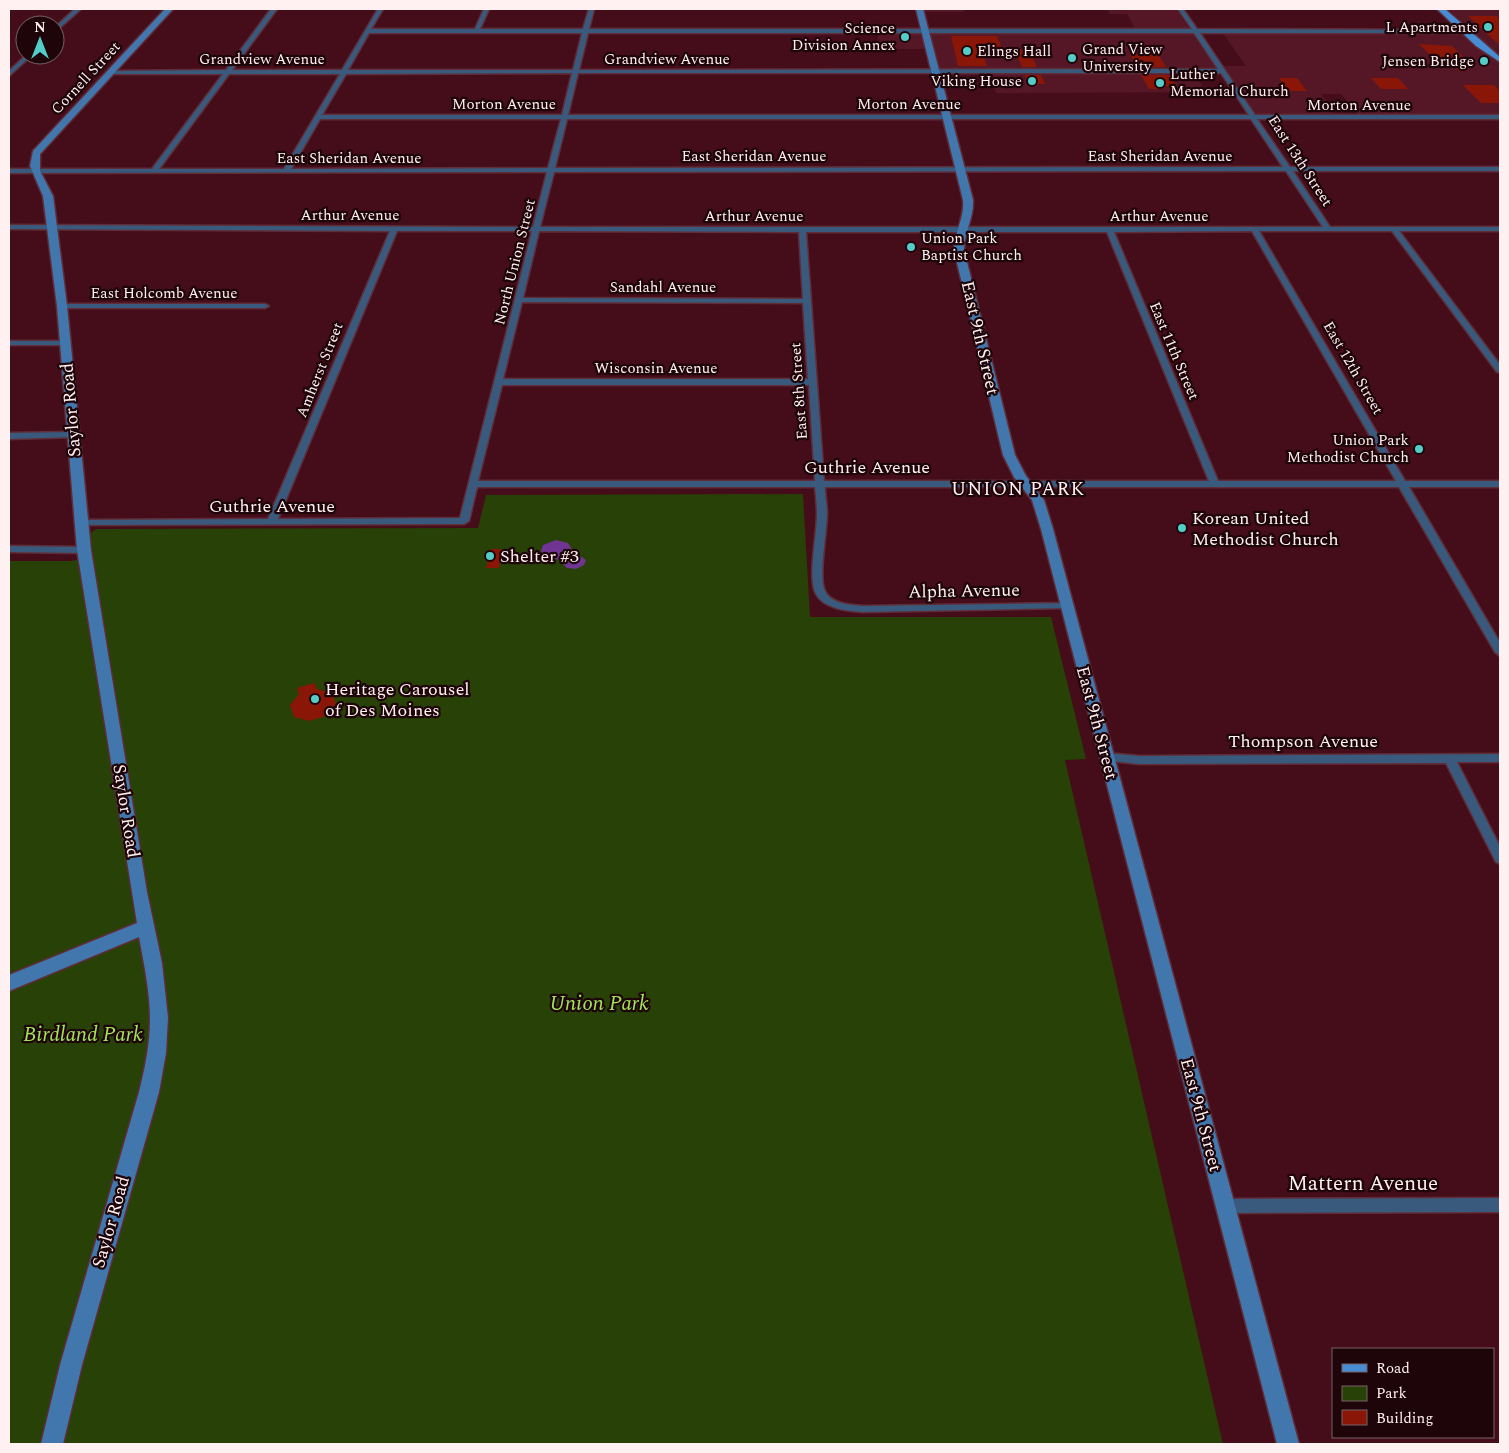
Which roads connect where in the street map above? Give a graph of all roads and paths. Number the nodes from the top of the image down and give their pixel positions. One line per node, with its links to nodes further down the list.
1 (78, 9): 10 (street)
2 (169, 9): 24 (street, Cornell Street)
3 (274, 9): 25 (street)
4 (380, 9): 11 (street)
5 (486, 9): 12 (street)
6 (591, 9): 13 (street, North Union Street)
7 (919, 9): 14 (street, East 9th Street)
8 (1181, 9): 15 (street, East 13th Street)
9 (1441, 9): 16 (main road)
10 (65, 21)
11 (367, 31): 12 (street); 21 (street)
12 (477, 31): 13 (street)
13 (586, 31): 14 (street); 26 (street, North Union Street)
14 (924, 31): 15 (street); 22 (street, East 9th Street)
15 (1196, 31): 16 (street); 23 (street, East 13th Street)
16 (1465, 31): 17 (main road)
17 (1479, 44): 18 (main road); 20 (main road)
18 (1500, 60)
19 (18, 65): 27 (street)
20 (1500, 68)
21 (344, 71): 25 (street, Grandview Avenue); 26 (street, Grandview Avenue); 31 (street)
22 (935, 71): 23 (street, Grandview Avenue); 26 (street, Grandview Avenue); 29 (street, East 9th Street)
23 (1224, 71): 32 (street, East 13th Street)
24 (110, 72): 25 (street, Grandview Avenue); 39 (street, Cornell Street)
25 (227, 72): 40 (street)
26 (576, 72): 28 (street, North Union Street)
27 (9, 74)
28 (565, 117): 29 (street, Morton Avenue); 31 (street, Morton Avenue); 34 (street, North Union Street)
29 (946, 117): 32 (street, Morton Avenue); 33 (street, East 9th Street)
30 (1500, 117): 32 (street, Morton Avenue)
31 (317, 118): 37 (street)
32 (1254, 118): 35 (street, East 13th Street)
33 (959, 168): 34 (street, East Sheridan Avenue); 35 (street, East Sheridan Avenue); 45 (street, East 9th Street)
34 (552, 169): 37 (street, East Sheridan Avenue); 44 (street, North Union Street)
35 (1288, 169): 36 (street, East Sheridan Avenue); 48 (street, East 13th Street)
36 (1500, 169)
37 (287, 170): 40 (street, East Sheridan Avenue)
38 (9, 171): 39 (street, East Sheridan Avenue)
39 (34, 171): 40 (street, East Sheridan Avenue); 42 (street, Saylor Road)
40 (154, 171)
41 (9, 227): 42 (street, Arthur Avenue)
42 (51, 227): 43 (street, Arthur Avenue); 54 (street, Saylor Road)
43 (394, 229): 44 (street, Arthur Avenue); 70 (street, Amherst Street)
44 (537, 229): 51 (street, Arthur Avenue); 52 (street, North Union Street)
45 (961, 229): 46 (street, Arthur Avenue); 51 (street, Arthur Avenue); 63 (street, East 9th Street)
46 (1108, 229): 47 (street, Arthur Avenue); 64 (street, East 11th Street)
47 (1254, 229): 48 (street, Arthur Avenue); 67 (street, East 12th Street)
48 (1328, 229): 49 (street, Arthur Avenue)
49 (1394, 229): 50 (street, Arthur Avenue); 58 (street)
50 (1500, 229)
51 (802, 230): 53 (street, East 8th Street)
52 (519, 300): 53 (street, Sandahl Avenue); 59 (street, North Union Street)
53 (807, 301): 60 (street, East 8th Street)
54 (62, 306): 55 (street, East Holcomb Avenue); 57 (street, Saylor Road)
55 (265, 306)
56 (9, 343): 57 (street)
57 (65, 343): 62 (street, Saylor Road)
58 (1500, 370)
59 (499, 382): 60 (street, Wisconsin Avenue); 65 (street, North Union Street)
60 (813, 382): 66 (street, East 8th Street)
61 (9, 436): 62 (street)
62 (74, 436): 71 (street, Saylor Road)
63 (1025, 483): 64 (street, Guthrie Avenue); 66 (street, Guthrie Avenue); 74 (street, East 9th Street)
64 (1214, 483): 67 (street, Guthrie Avenue)
65 (474, 484): 66 (street, Guthrie Avenue); 69 (street, North Union Street)
66 (819, 484): 75 (street, East 8th Street)
67 (1402, 484): 68 (street, Guthrie Avenue); 76 (street, East 12th Street)
68 (1500, 484)
69 (464, 521): 70 (street, Guthrie Avenue)
70 (272, 522): 71 (street, Guthrie Avenue)
71 (81, 523): 73 (street, Saylor Road)
72 (9, 549): 73 (street)
73 (84, 550): 81 (street, Saylor Road)
74 (1066, 605): 75 (street, Alpha Avenue); 77 (street, East 9th Street)
75 (863, 609)
76 (1500, 652)
77 (1106, 757): 78 (street, Thompson Avenue); 84 (street, East 9th Street)
78 (1449, 758): 79 (street, Thompson Avenue); 80 (street)
79 (1500, 758)
80 (1500, 859)
81 (146, 927): 82 (street); 85 (street, Saylor Road)
82 (9, 983)
83 (1500, 1205): 84 (street, Mattern Avenue)
84 (1225, 1206): 86 (street, East 9th Street)
85 (52, 1444)
86 (1288, 1444)

